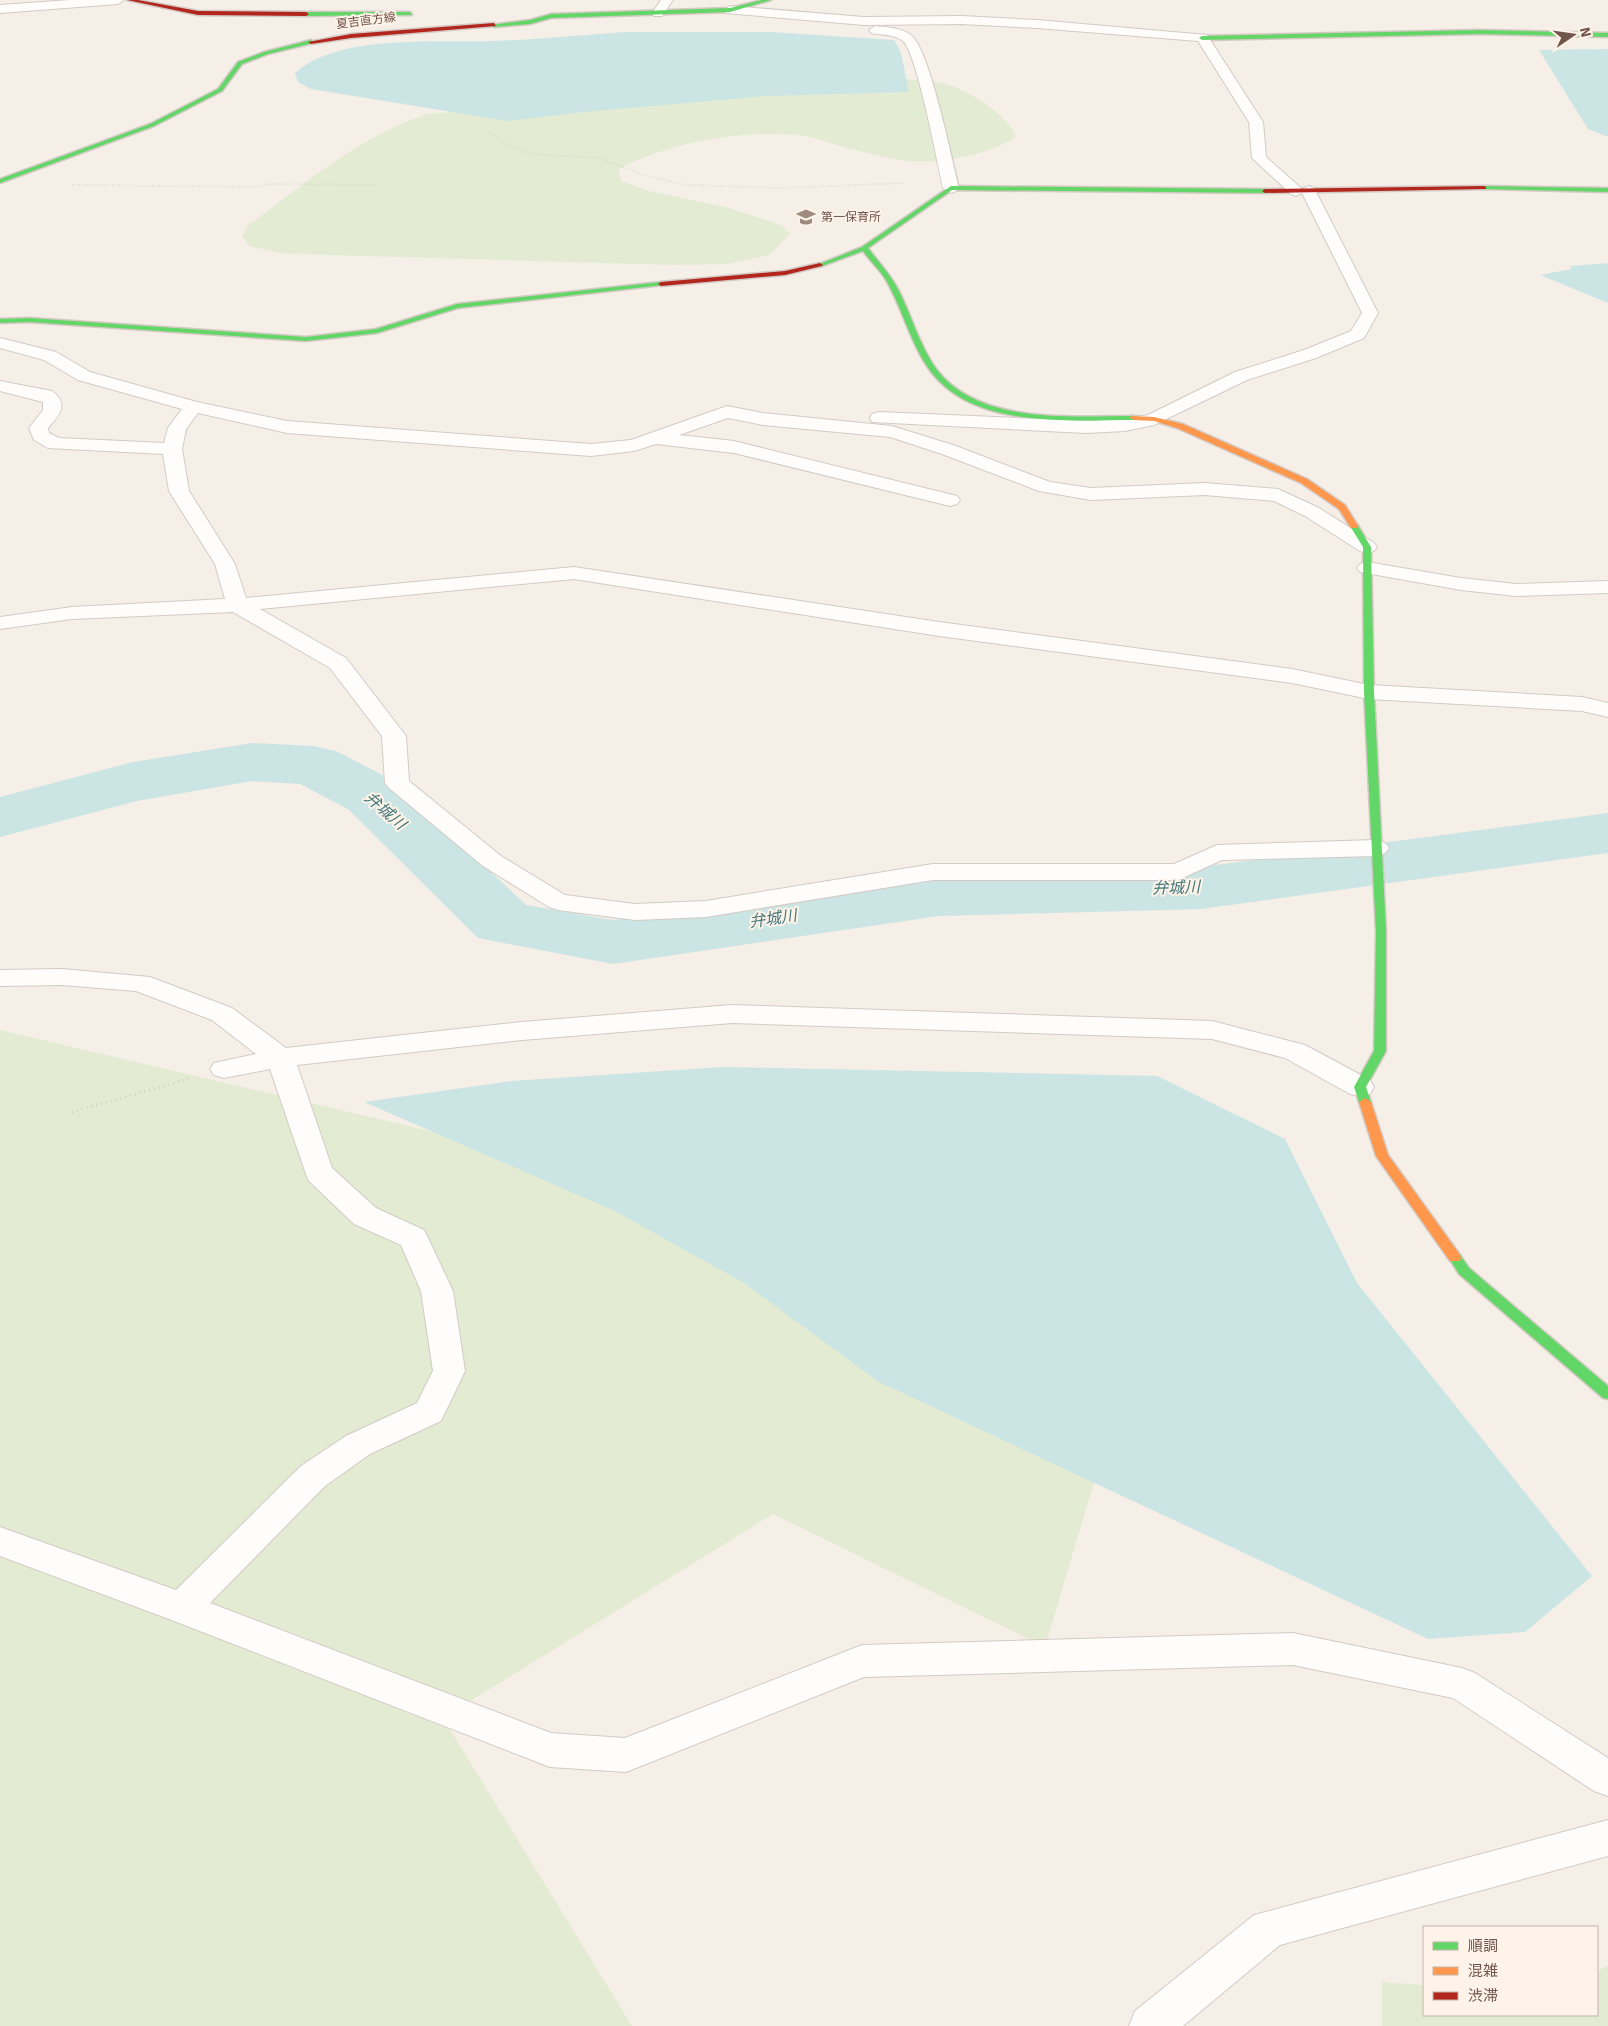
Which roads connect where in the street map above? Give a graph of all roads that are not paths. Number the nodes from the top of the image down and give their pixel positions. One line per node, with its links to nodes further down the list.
1 (118, 0): 5 (street)
2 (130, 0): 8 (street)
3 (667, 0): 7 (street)
4 (768, 0): 6 (street, 夏吉直方線)
5 (0, 9)
6 (730, 10): 7 (street, 夏吉直方線); 9 (street)
7 (658, 13): 11 (street, 夏吉直方線)
8 (418, 15)
9 (792, 15): 13 (street); 15 (street)
10 (454, 16): 11 (street)
11 (551, 16): 14 (street, 夏吉直方線)
12 (1608, 35): 13 (street)
13 (1202, 38): 17 (street)
14 (0, 181)
15 (952, 188): 17 (street); 18 (street)
16 (1608, 190): 17 (street)
17 (1302, 191): 24 (street)
18 (864, 248): 19 (street); 24 (street)
19 (0, 321)
20 (0, 343): 22 (street)
21 (0, 386): 26 (street)
22 (194, 406): 25 (street); 26 (street)
23 (727, 412): 24 (street); 25 (street); 28 (street)
24 (1154, 419): 28 (street)
25 (654, 438): 27 (street)
26 (172, 449): 31 (street)
27 (950, 500)
28 (1367, 547): 29 (street)
29 (1368, 568): 30 (street); 33 (street)
30 (1608, 588)
31 (237, 604): 32 (street); 33 (street); 35 (street)
32 (0, 623)
33 (1369, 692): 34 (street); 35 (street)
34 (1608, 710)
35 (1376, 848): 39 (street)
36 (0, 978): 37 (street)
37 (280, 1058): 38 (street); 39 (street); 42 (street)
38 (224, 1069)
39 (1360, 1087): 40 (street)
40 (1608, 1394)
41 (0, 1541): 42 (street)
42 (182, 1608): 43 (street)
43 (1608, 1780)
44 (1608, 1838): 45 (street)
45 (1150, 2026)

